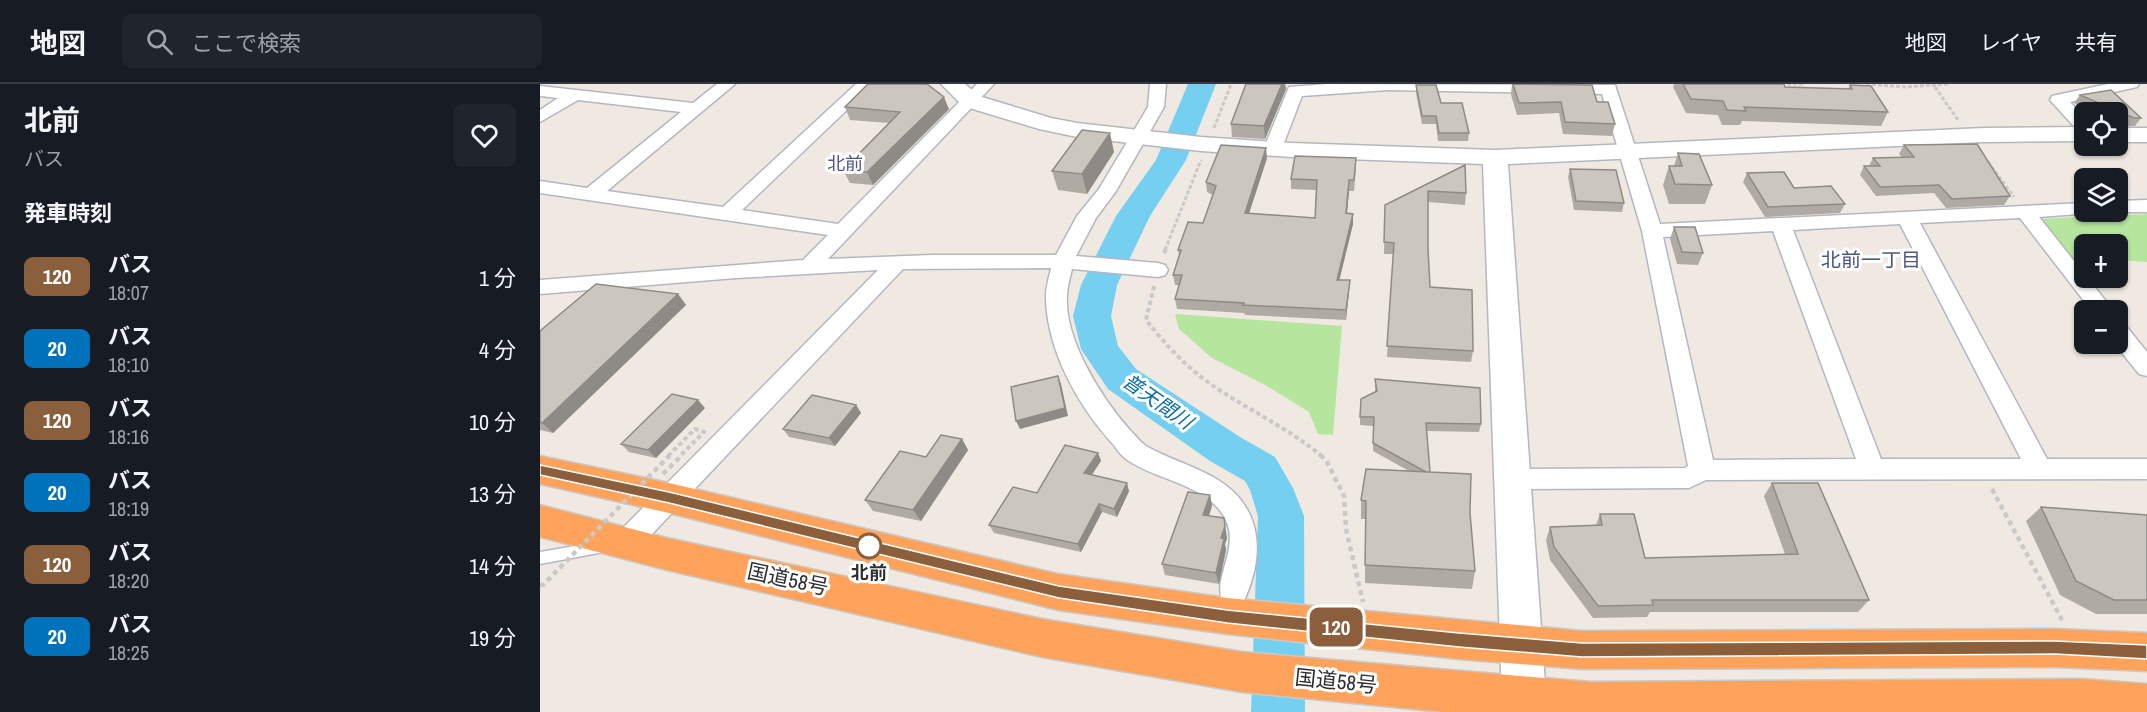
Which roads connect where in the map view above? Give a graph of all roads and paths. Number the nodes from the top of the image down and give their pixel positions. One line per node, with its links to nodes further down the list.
1 (728, 84): 14 (street)
2 (866, 84): 31 (street)
3 (952, 84): 12 (street)
4 (1158, 84): 20 (street)
5 (1231, 84): 21 (path)
6 (1787, 84): 7 (path)
7 (1803, 84)
8 (1866, 84): 9 (path)
9 (1949, 84)
10 (2131, 84): 16 (street)
11 (540, 91): 13 (street)
12 (979, 92): 20 (street); 34 (street)
13 (573, 96): 14 (street); 15 (street)
14 (697, 109): 26 (street)
15 (540, 117)
16 (2074, 117)
17 (2074, 134): 23 (street)
18 (2128, 135): 19 (street)
19 (2147, 135)
20 (1142, 139): 21 (street); 37 (street)
21 (1204, 145): 22 (street); 39 (path)
22 (1272, 148): 23 (street); 24 (street)
23 (1627, 151): 24 (street); 35 (street)
24 (1495, 157): 50 (street)
25 (540, 187): 26 (street)
26 (591, 194): 31 (street)
27 (2147, 206): 28 (street)
28 (2128, 207)
29 (2074, 210): 30 (street)
30 (2025, 212): 32 (street); 41 (street)
31 (728, 213): 34 (street)
32 (1907, 218): 33 (street); 44 (street)
33 (1781, 225): 35 (street); 49 (street)
34 (844, 231): 38 (street)
35 (1652, 231): 46 (street)
36 (897, 263): 37 (street); 38 (street); 51 (street)
37 (1071, 263): 39 (street); 56 (street)
38 (809, 266): 40 (street)
39 (1158, 270): 57 (path)
40 (540, 287)
41 (2094, 300)
42 (2128, 344): 43 (street)
43 (2147, 368)
44 (2039, 469): 47 (street); 48 (street)
45 (540, 470): 51 (highway)
46 (1702, 470): 49 (street); 50 (street)
47 (1981, 470): 49 (street); 58 (path)
48 (2147, 470)
49 (1873, 471)
50 (1512, 479): 59 (street)
51 (666, 486): 53 (street); 55 (path, bridge); 56 (highway)
52 (540, 521): 53 (highway, 国道58号)
53 (626, 543): 54 (lane); 61 (highway, 国道58号)
54 (540, 558)
55 (540, 585)
56 (1239, 606): 57 (highway)
57 (1348, 618): 59 (highway)
58 (2064, 622)
59 (1521, 646): 60 (highway); 61 (street)
60 (2147, 652)
61 (1524, 698): 62 (highway, 国道58号)
62 (2147, 705)

